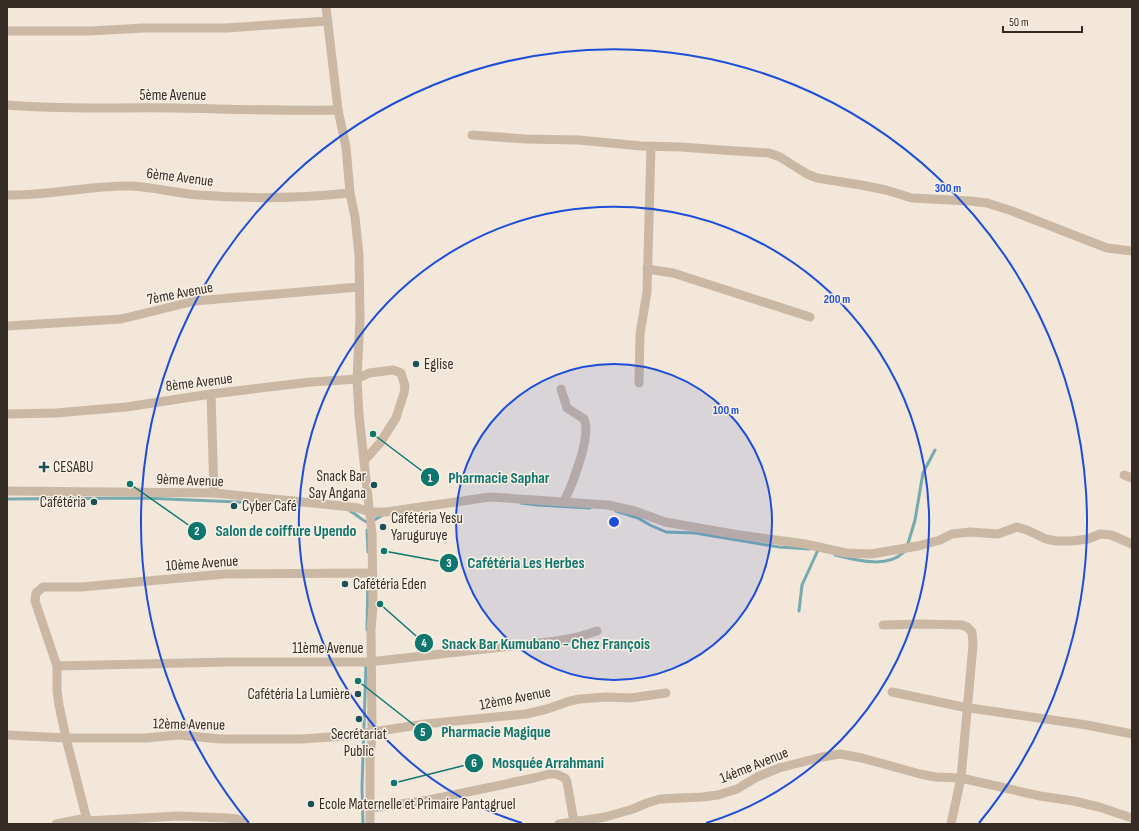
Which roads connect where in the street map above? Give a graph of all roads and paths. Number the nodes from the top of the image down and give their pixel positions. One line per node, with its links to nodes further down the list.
1 (326, 7): 2 (street)
2 (328, 21): 3 (street); 5 (street)
3 (7, 31)
4 (7, 105): 5 (street, 5ème Avenue)
5 (338, 110): 8 (street)
6 (472, 135): 7 (street)
7 (651, 146): 10 (street); 11 (street)
8 (350, 193): 9 (street, 6ème Avenue); 12 (street)
9 (7, 194)
10 (1132, 251)
11 (647, 269): 13 (street); 16 (street)
12 (359, 287): 14 (street, 7ème Avenue); 15 (street)
13 (810, 317)
14 (7, 326)
15 (358, 379): 18 (street, 8ème Avenue); 20 (street); 20 (street, 8ème Avenue)
16 (639, 383)
17 (561, 389): 23 (street)
18 (211, 394): 19 (street, 8ème Avenue); 22 (street)
19 (7, 414)
20 (364, 461): 24 (street)
21 (7, 492): 22 (street, 9ème Avenue)
22 (214, 493): 24 (street, 9ème Avenue)
23 (564, 502): 24 (street, 9ème Avenue); 25 (street, 9ème Avenue)
24 (371, 518): 26 (street)
25 (1132, 544)
26 (369, 573): 29 (street); 30 (street, 10ème Avenue)
27 (883, 625): 33 (street)
28 (597, 631): 29 (street, 11ème Avenue)
29 (367, 662): 30 (street, 11ème Avenue); 34 (street)
30 (57, 666): 37 (street)
31 (892, 692): 33 (street)
32 (666, 694): 34 (street, 12ème Avenue)
33 (968, 707): 35 (street); 38 (street)
34 (367, 733): 37 (street, 12ème Avenue); 39 (street)
35 (1132, 734)
36 (7, 735): 37 (street, 12ème Avenue)
37 (66, 738): 41 (street)
38 (961, 778): 40 (street, 14ème Avenue); 42 (street, 14ème Avenue); 47 (street)
39 (371, 808): 42 (street); 45 (street)
40 (1132, 818): 48 (street)
41 (88, 821): 43 (street); 44 (street)
42 (574, 822): 46 (street, 14ème Avenue)
43 (56, 824)
44 (245, 824)
45 (370, 824)
46 (559, 824)
47 (951, 824)
48 (1128, 824)

